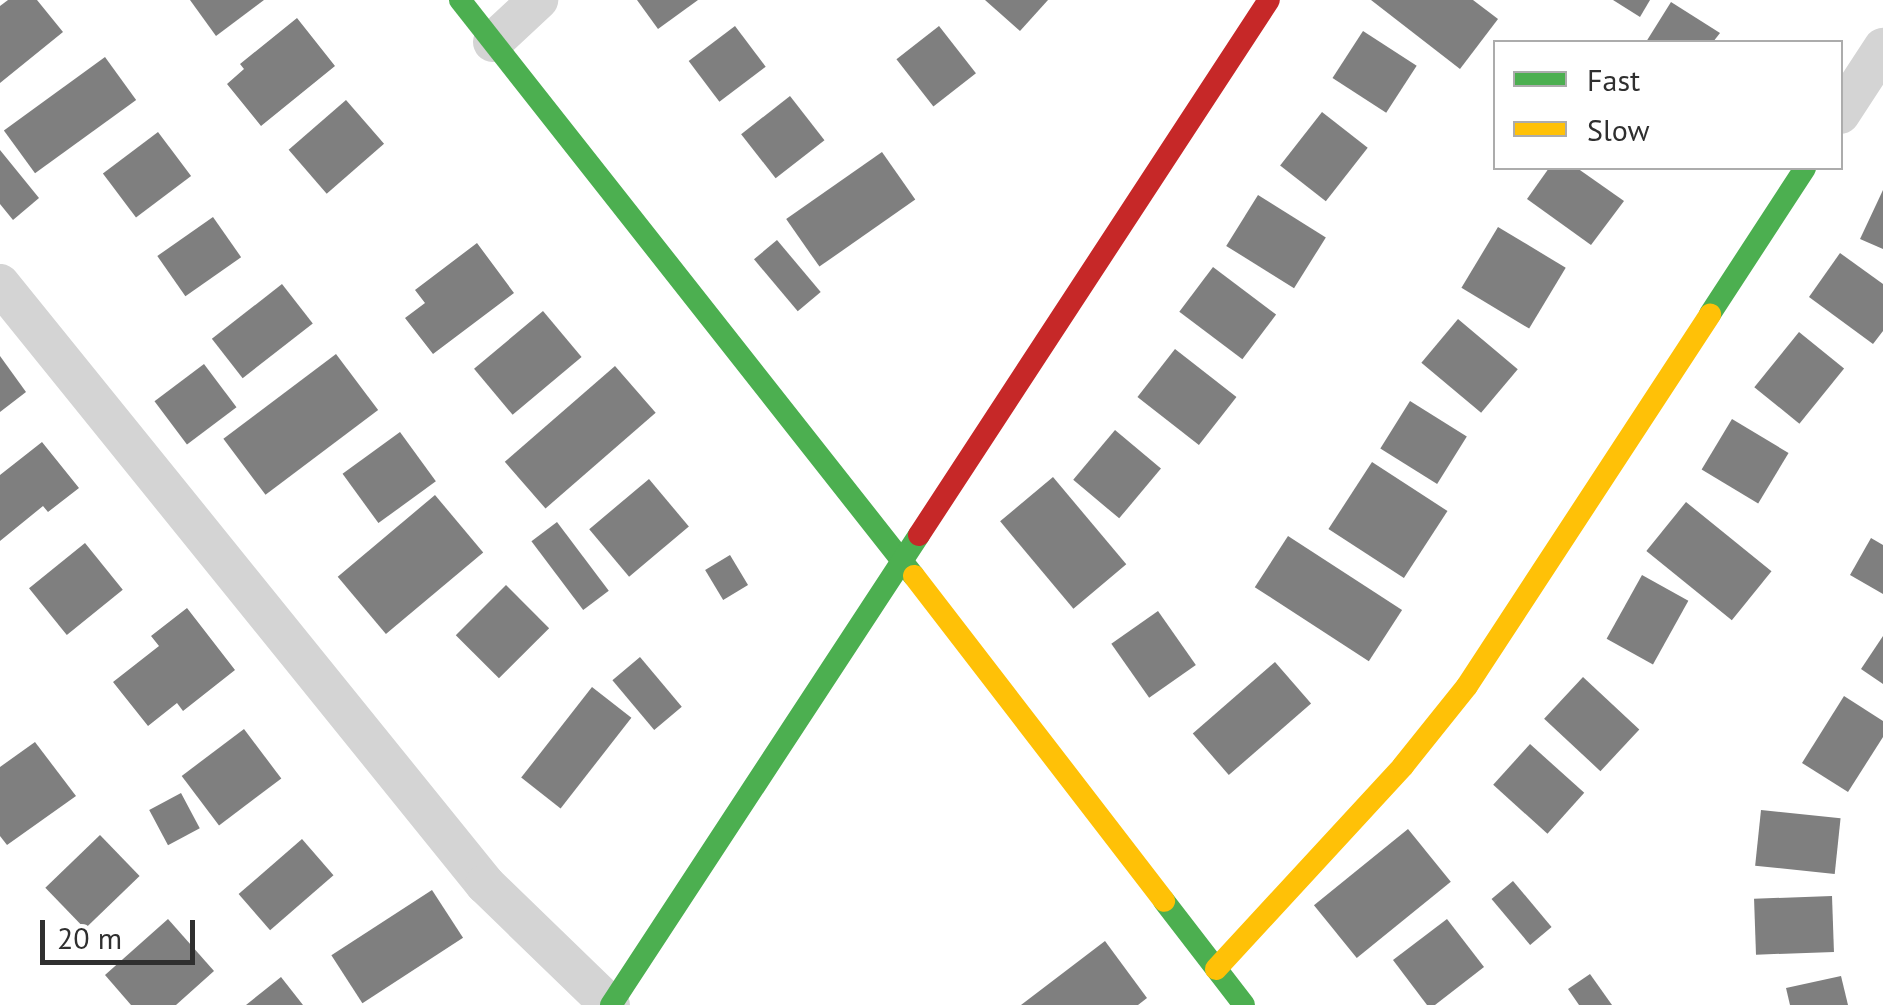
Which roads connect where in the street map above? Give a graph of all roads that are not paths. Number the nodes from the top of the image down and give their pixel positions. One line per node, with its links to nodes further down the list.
1 (460, 0): 4 (street)
2 (538, 0): 4 (street)
3 (1269, 0): 9 (street)
4 (494, 42): 9 (street)
5 (1883, 48): 6 (street)
6 (1860, 102)
7 (1804, 170): 10 (street)
8 (0, 284): 11 (street)
9 (902, 560): 10 (street); 11 (street)
10 (1216, 969): 12 (street)
11 (610, 1005)
12 (1244, 1005)

